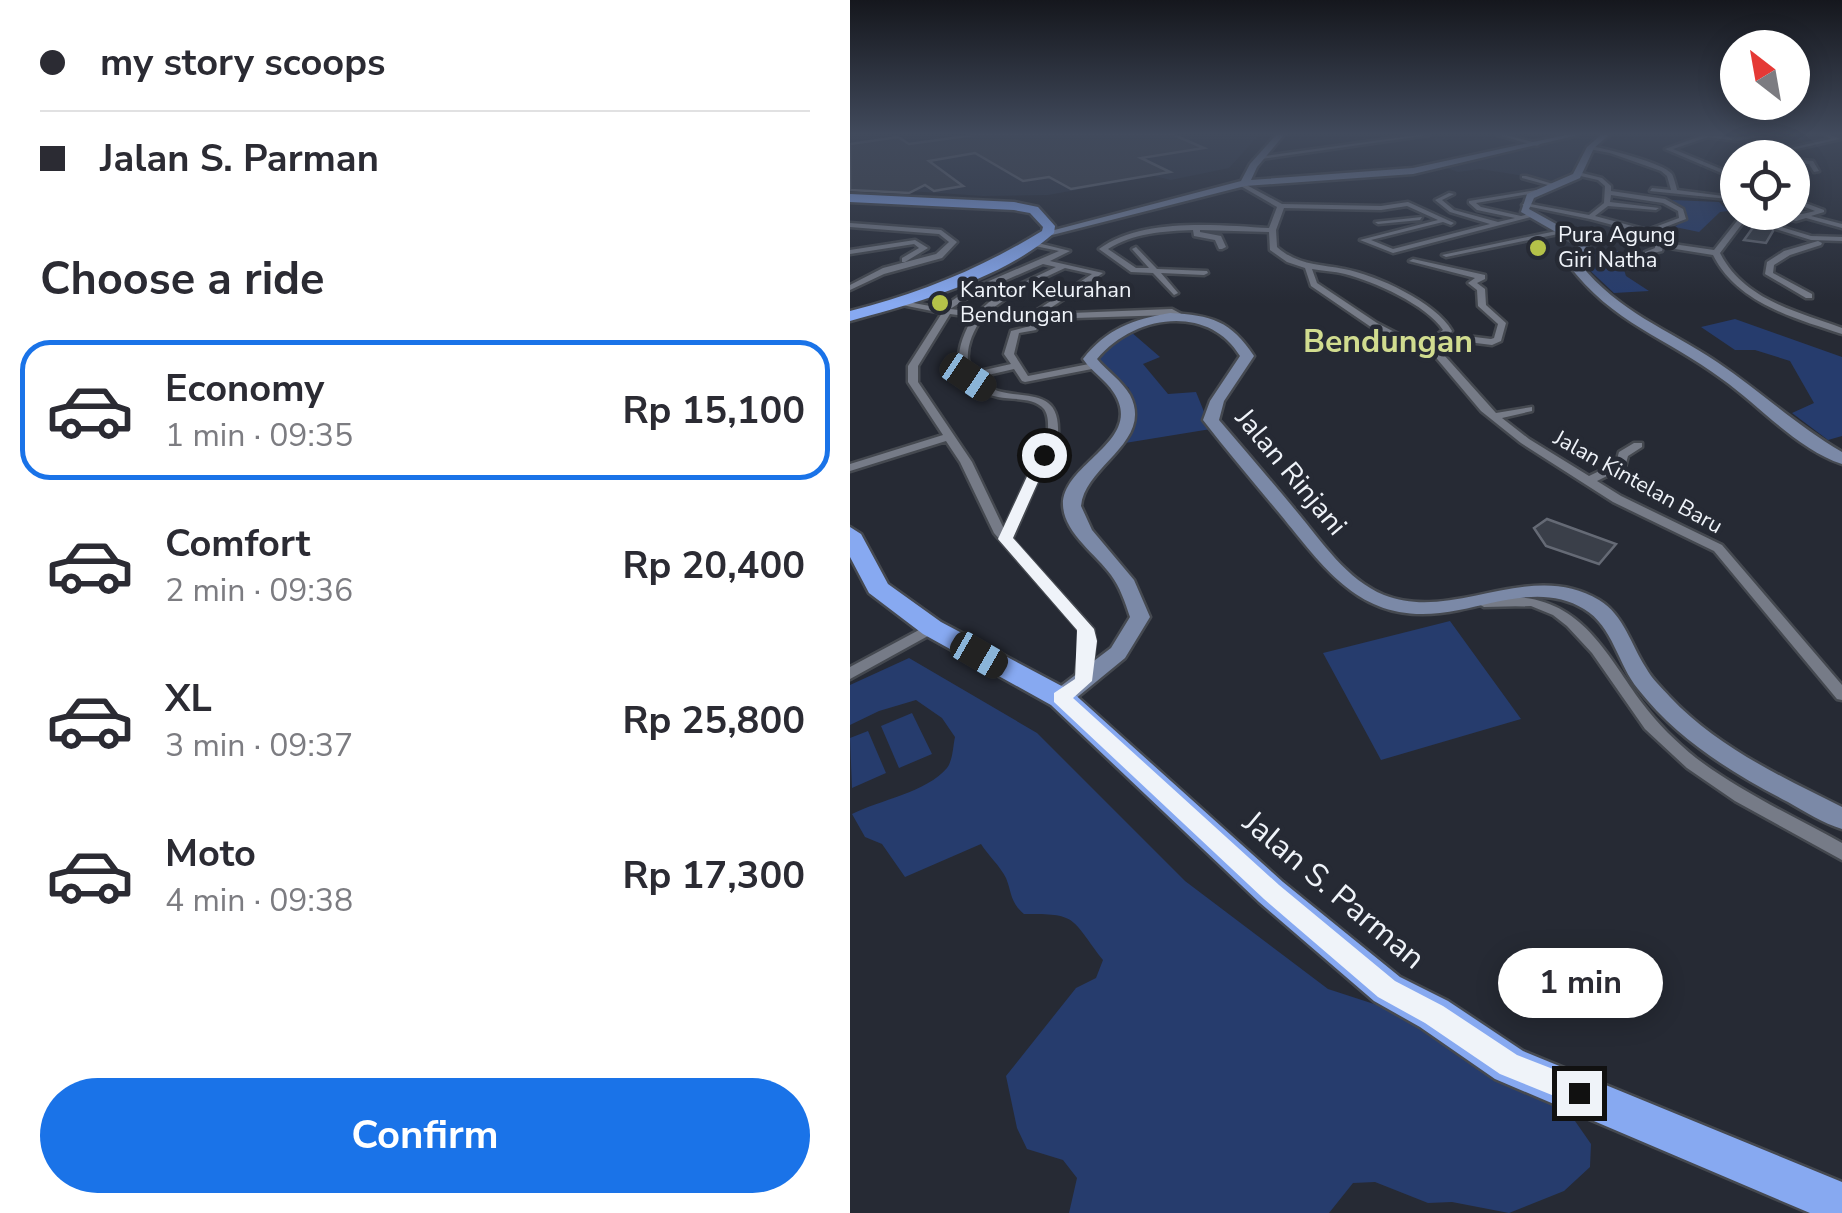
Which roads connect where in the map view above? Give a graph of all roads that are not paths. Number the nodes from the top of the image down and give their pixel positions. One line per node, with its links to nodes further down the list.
1 (1204, 192): 22 (street)
2 (1260, 192): 12 (street)
3 (1533, 192): 15 (street)
4 (1544, 192): 15 (street)
5 (1666, 192): 7 (street)
6 (1610, 193): 11 (street); 14 (street)
7 (1676, 193): 9 (street)
8 (1451, 194): 26 (street)
9 (1720, 196)
10 (850, 198): 16 (highway)
11 (1607, 204): 14 (street); 18 (street)
12 (1280, 206): 17 (street); 29 (street)
13 (1810, 206): 19 (street)
14 (1682, 212): 18 (street)
15 (1526, 213): 18 (street); 26 (street); 33 (street)
16 (1042, 216): 22 (street); 34 (highway)
17 (1431, 217): 21 (street); 23 (street)
18 (1590, 217)
19 (1810, 217)
20 (1810, 218): 27 (street)
21 (1441, 220): 24 (street); 26 (street)
22 (1091, 221): 34 (street)
23 (1378, 222)
24 (1452, 223)
25 (850, 225): 52 (street)
26 (1501, 225)
27 (1842, 226)
28 (1196, 228): 29 (street); 39 (street); 50 (street)
29 (1272, 230): 49 (street)
30 (1734, 230): 43 (street)
31 (1777, 230): 37 (street)
32 (1784, 230): 36 (street)
33 (1562, 232): 44 (street); 72 (street)
34 (1048, 233): 38 (highway)
35 (1842, 239): 36 (street)
36 (1815, 241): 40 (street); 55 (street)
37 (1772, 242)
38 (1033, 243): 46 (street); 56 (highway)
39 (1222, 247)
40 (1842, 248)
41 (1136, 249): 50 (street)
42 (850, 252): 52 (street)
43 (1716, 253): 47 (street); 62 (street)
44 (1446, 255)
45 (1414, 260): 63 (street)
46 (1042, 262): 48 (street); 57 (street)
47 (1650, 263)
48 (1064, 266): 58 (street); 59 (street)
49 (1308, 269): 63 (street); 64 (street)
50 (1154, 272): 51 (street); 54 (street)
51 (1204, 272)
52 (878, 273): 53 (street)
53 (850, 288)
54 (1174, 293)
55 (1809, 296)
56 (900, 302): 57 (street); 60 (highway)
57 (944, 312): 58 (street); 70 (street)
58 (978, 313): 59 (street); 67 (street)
59 (1038, 315): 61 (street); 65 (street)
60 (850, 316)
61 (1183, 317): 66 (street); 77 (street, Jalan Rinjani)
62 (1842, 332)
63 (1443, 336): 64 (street)
64 (1430, 345): 69 (street, Jalan Kintelan Baru)
65 (1014, 366): 66 (street); 67 (street)
66 (1094, 366): 82 (street)
67 (968, 377): 76 (street)
68 (1528, 409): 69 (street)
69 (1495, 416): 74 (street, Jalan Kintelan Baru)
70 (950, 436): 73 (street); 76 (street)
71 (1638, 445): 74 (street)
72 (1842, 459)
73 (850, 468)
74 (1587, 482): 83 (street, Jalan Kintelan Baru)
75 (850, 534): 78 (highway, Jalan S. Parman)
76 (1006, 539): 82 (street)
77 (1456, 606): 79 (street, Jalan Rinjani); 80 (street)
78 (932, 628): 81 (street); 82 (highway, Jalan S. Parman)
79 (1622, 644): 80 (street); 84 (street, Jalan Rinjani)
80 (1598, 653): 85 (street)
81 (850, 674)
82 (1072, 690): 86 (highway, Jalan S. Parman)
83 (1842, 695)
84 (1842, 819)
85 (1842, 852)
86 (1842, 1204)

